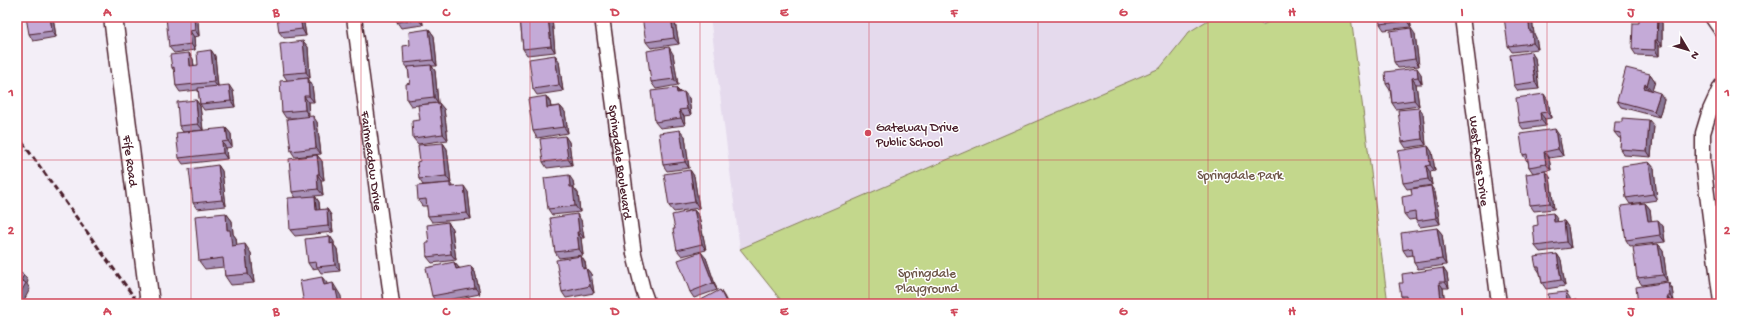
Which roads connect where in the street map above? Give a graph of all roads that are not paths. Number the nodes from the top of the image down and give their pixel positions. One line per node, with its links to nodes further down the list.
1 (113, 17): 9 (street, Fife Road)
2 (354, 17): 10 (street, Fairmeadow Drive)
3 (602, 17): 11 (street, Springdale Boulevard)
4 (1462, 17): 12 (street, West Acres Drive)
5 (1712, 17): 6 (street)
6 (1721, 30)
7 (1721, 86): 8 (street)
8 (1721, 302)
9 (150, 304)
10 (392, 304)
11 (648, 304)
12 (1499, 304)

